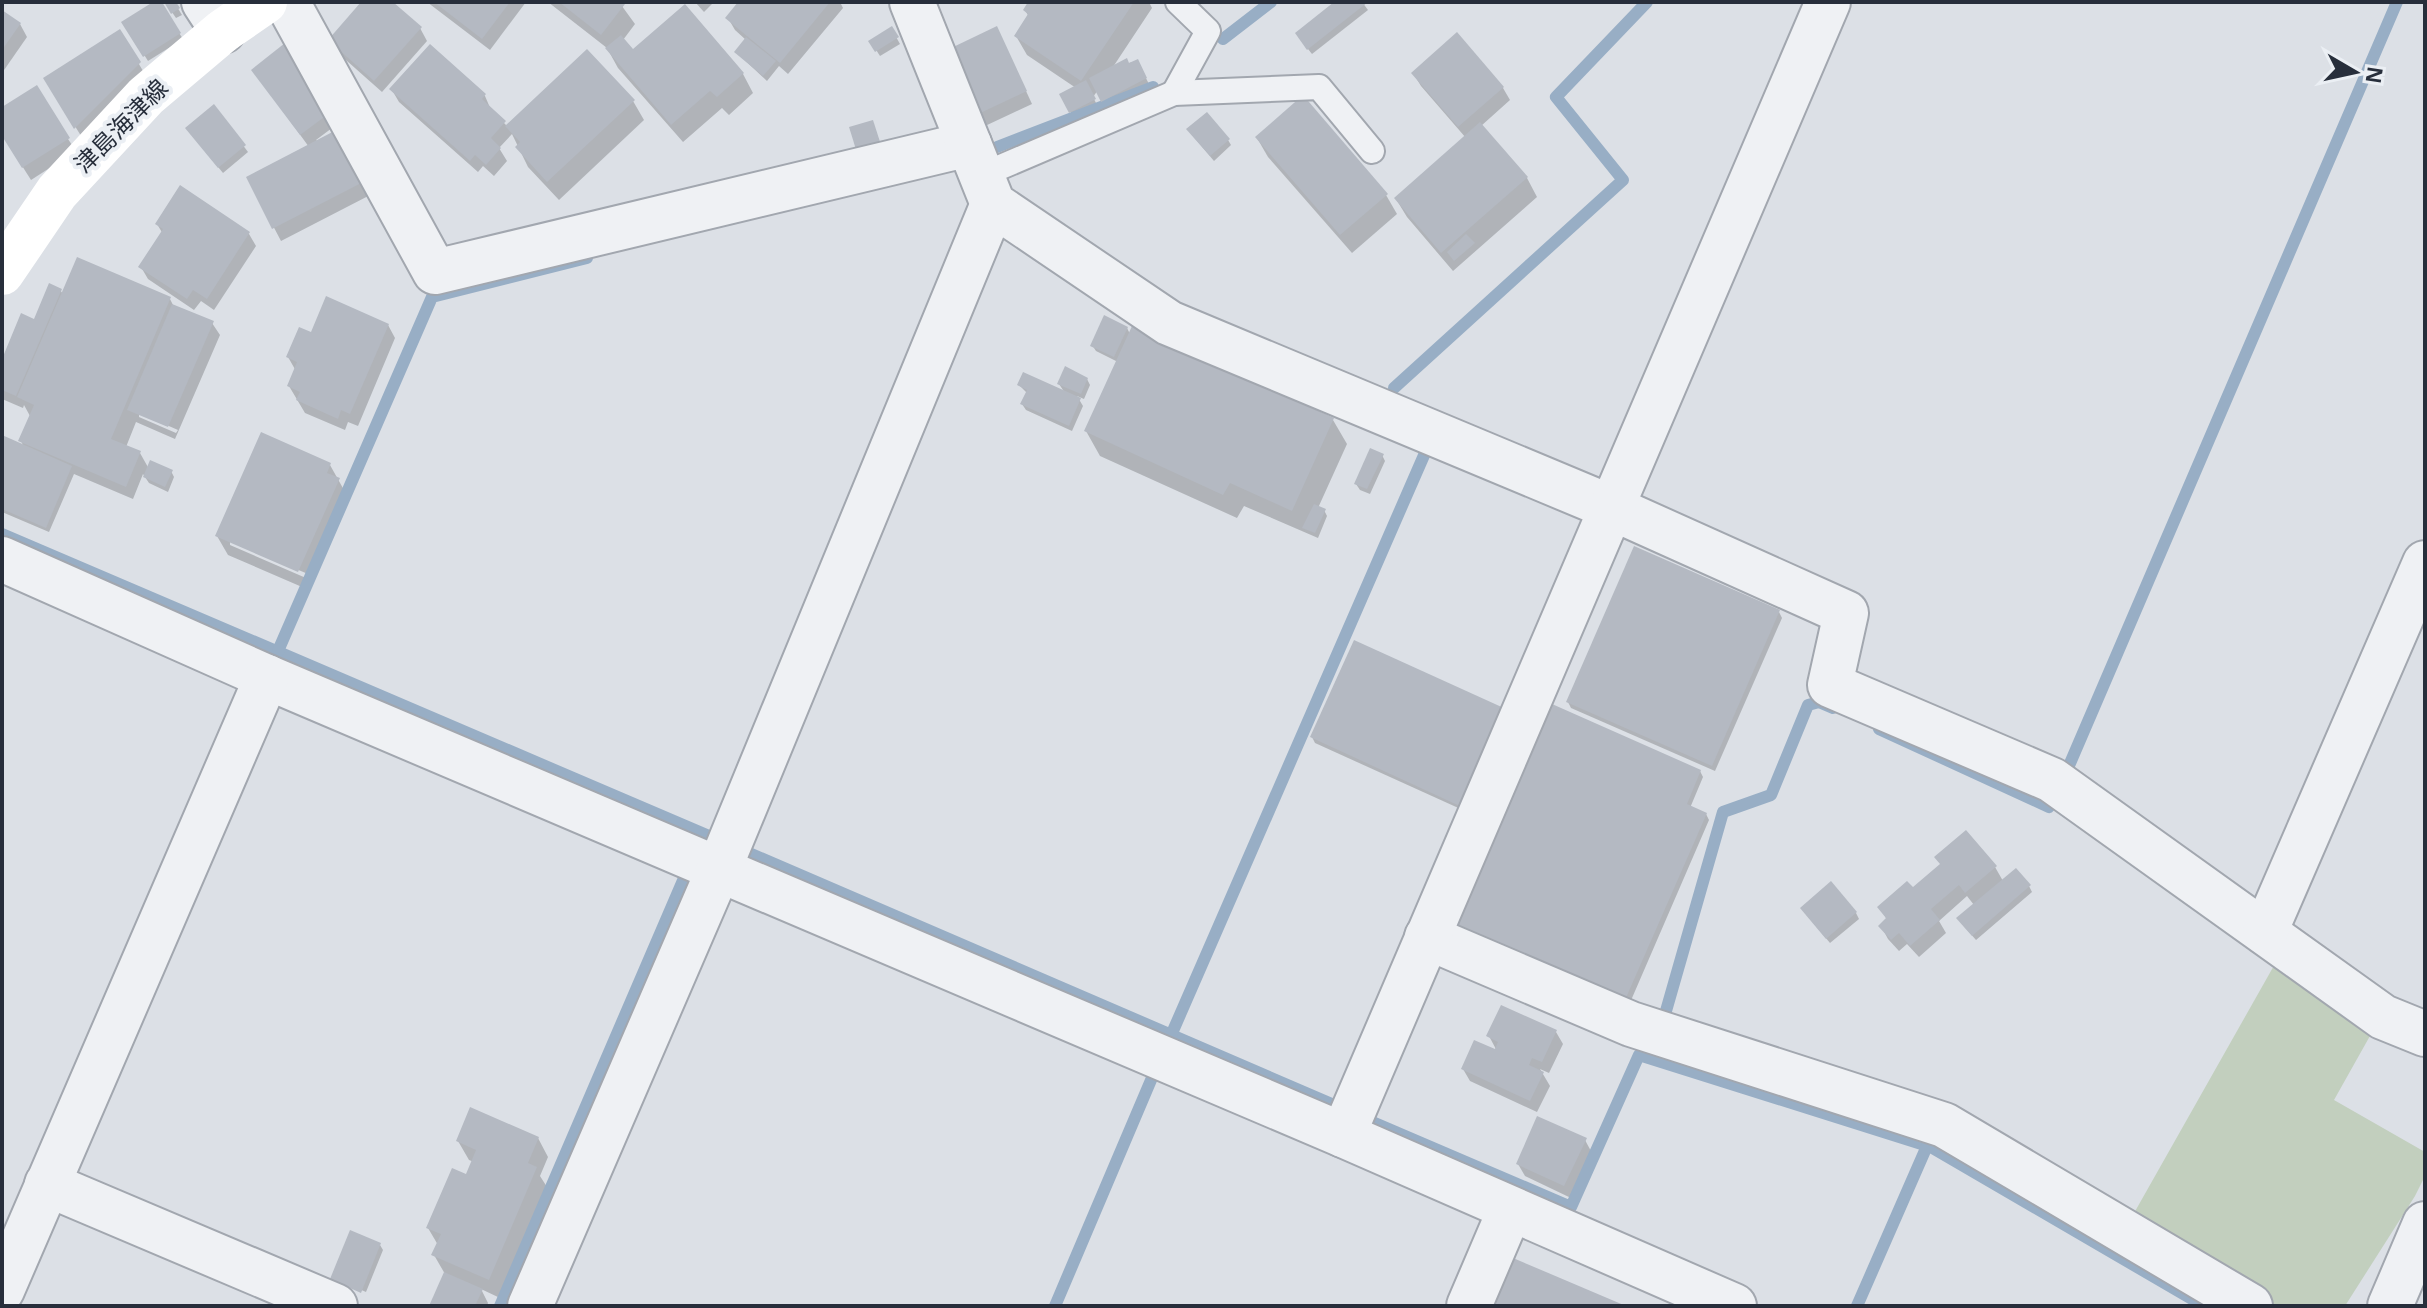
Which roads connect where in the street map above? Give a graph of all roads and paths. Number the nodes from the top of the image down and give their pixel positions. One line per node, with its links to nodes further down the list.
1 (265, 2): 6 (main road, 津島海津線)
2 (287, 2): 9 (street)
3 (912, 2): 9 (street)
4 (1178, 2): 7 (lane)
5 (1828, 2): 11 (street)
6 (214, 17): 10 (main road, 津島海津線)
7 (1174, 93): 8 (lane); 9 (lane)
8 (1372, 151)
9 (981, 174): 11 (street); 15 (street)
10 (2, 273)
11 (1610, 507): 16 (street); 17 (street)
12 (2, 559): 14 (street)
13 (2425, 563): 16 (street)
14 (267, 677): 15 (street); 20 (street)
15 (719, 869): 19 (street); 25 (street)
16 (2265, 932): 18 (street)
17 (1427, 937): 19 (street); 28 (street)
18 (2425, 1034)
19 (1343, 1135): 21 (street)
20 (47, 1184): 23 (street); 24 (street)
21 (1510, 1210): 26 (street); 27 (street)
22 (2425, 1224): 29 (street)
23 (2, 1290)
24 (335, 1306)
25 (530, 1306)
26 (1469, 1306)
27 (1734, 1306)
28 (2250, 1306)
29 (2390, 1306)

